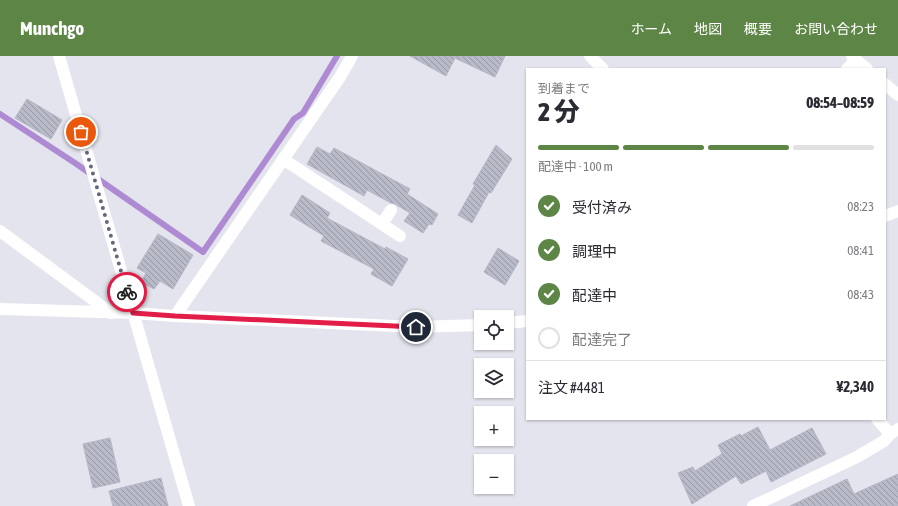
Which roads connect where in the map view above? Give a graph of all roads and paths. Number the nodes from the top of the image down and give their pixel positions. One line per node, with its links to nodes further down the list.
1 (59, 56): 19 (street)
2 (352, 56): 10 (street)
3 (590, 56): 5 (street)
4 (854, 58): 6 (street); 7 (street)
5 (602, 68)
6 (848, 68)
7 (866, 68)
8 (886, 85): 9 (street)
9 (898, 95)
10 (284, 158): 14 (street); 20 (street)
11 (391, 210): 14 (street)
12 (898, 211): 13 (street)
13 (886, 216)
14 (382, 224): 16 (street)
15 (0, 231): 18 (street)
16 (400, 236)
17 (0, 309): 18 (street)
18 (111, 313): 19 (street)
19 (133, 313): 20 (street); 26 (street)
20 (175, 316): 23 (street)
21 (526, 321): 22 (street)
22 (514, 322)
23 (474, 325)
24 (878, 420): 25 (street)
25 (894, 432): 27 (street)
26 (189, 506)
27 (754, 506)

